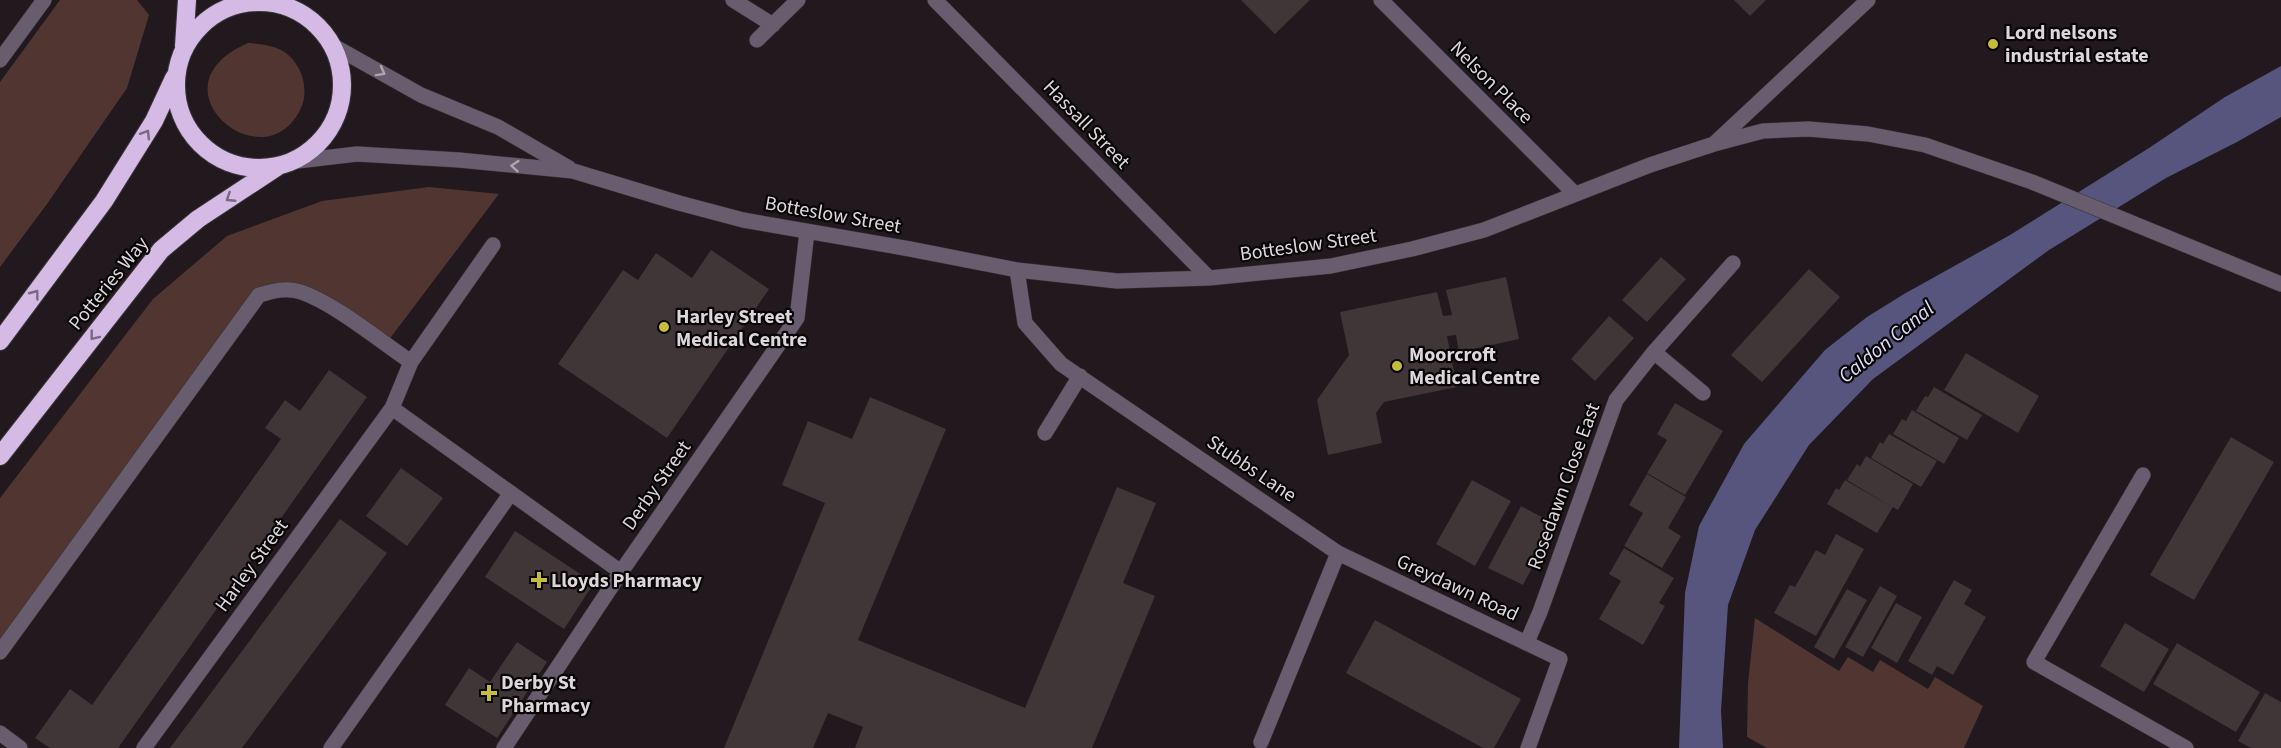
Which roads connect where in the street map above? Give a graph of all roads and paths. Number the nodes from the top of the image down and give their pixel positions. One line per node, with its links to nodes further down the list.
1 (44, 0): 14 (street)
2 (187, 0): 13 (highway)
3 (306, 0): 10 (highway)
4 (733, 0): 9 (street)
5 (798, 0): 9 (street)
6 (935, 0): 24 (street, Hassall Street)
7 (1381, 0): 19 (street, Nelson Place)
8 (1860, 3): 16 (street)
9 (773, 25): 11 (street)
10 (318, 26): 12 (highway); 13 (highway)
11 (758, 40)
12 (330, 44): 17 (highway); 18 (street, Botteslow Street, one-way to 18)
13 (183, 47): 15 (highway)
14 (0, 60)
15 (175, 75): 17 (highway); 26 (highway, one-way to 15)
16 (1714, 144): 19 (street, Botteslow Street); 25 (street, Botteslow Street)
17 (284, 164): 18 (street, Botteslow Street, one-way to 17); 33 (highway, Potteries Way, one-way to 33)
18 (573, 171): 20 (street, Botteslow Street)
19 (1575, 194): 24 (street, Botteslow Street)
20 (807, 232): 23 (street, Botteslow Street); 37 (street, Derby Street)
21 (493, 244): 28 (street, Harley Street)
22 (1733, 263): 27 (street, Rosedawn Close East)
23 (1017, 270): 24 (street, Botteslow Street); 29 (street, Stubbs Lane)
24 (1209, 278)
25 (2281, 284)
26 (0, 341)
27 (1654, 352): 30 (street); 38 (street, Rosedawn Close East)
28 (411, 362): 31 (street, Harley Street); 39 (street)
29 (1080, 376): 32 (street); 36 (street, Stubbs Lane)
30 (1703, 393)
31 (392, 408): 35 (street); 43 (street, Harley Street)
32 (1045, 433)
33 (0, 456)
34 (2143, 475): 47 (street)
35 (511, 493): 37 (street); 44 (street)
36 (1338, 553): 38 (street, Greydawn Road); 41 (street)
37 (621, 572): 45 (street, Derby Street)
38 (1527, 642): 46 (street, Greydawn Road)
39 (0, 652)
40 (0, 733): 42 (street)
41 (1261, 742)
42 (20, 748)
43 (144, 748)
44 (331, 748)
45 (504, 748)
46 (1528, 748)
47 (2186, 748)

